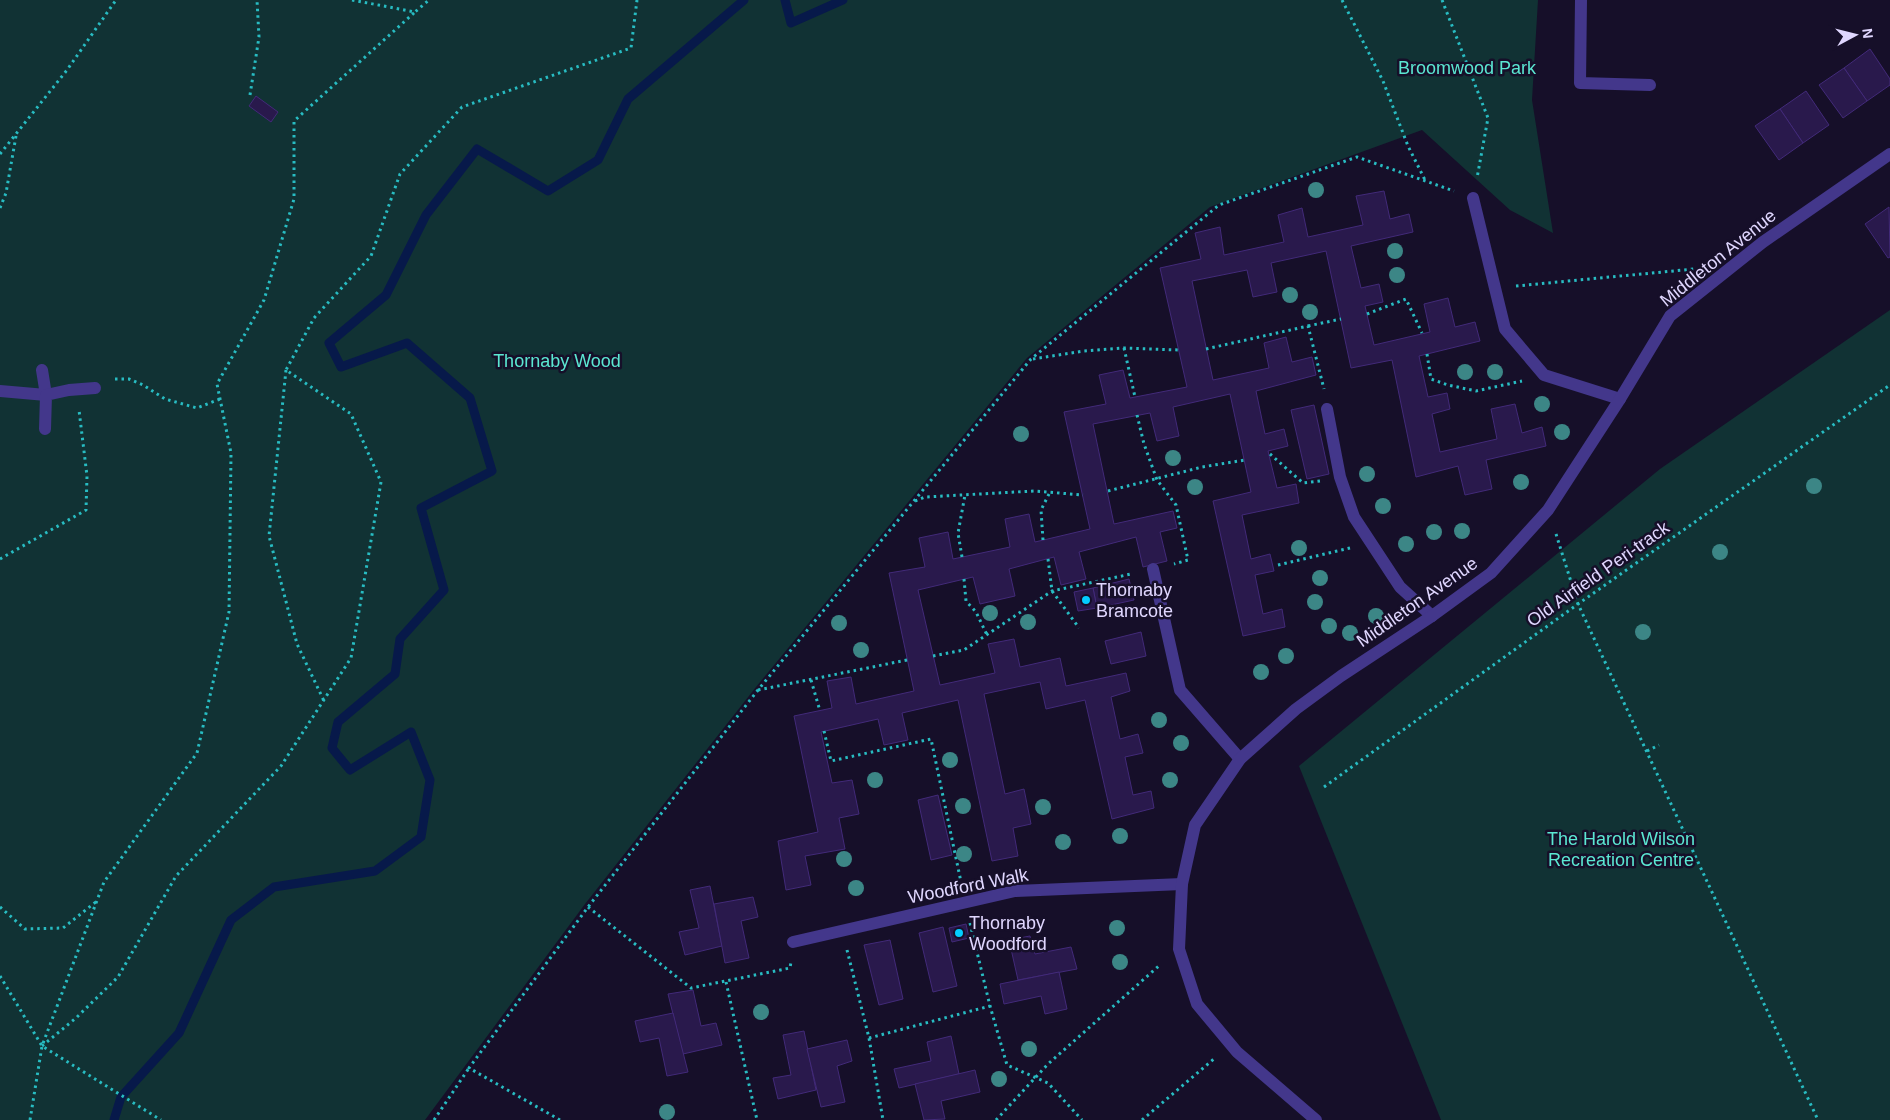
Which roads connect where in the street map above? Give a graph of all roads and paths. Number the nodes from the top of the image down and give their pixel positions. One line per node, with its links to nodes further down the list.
1 (116, 0): 12 (path)
2 (256, 0): 11 (path)
3 (352, 0): 9 (path)
4 (429, 0): 9 (path)
5 (637, 0): 30 (path)
6 (1342, 0): 15 (path)
7 (1442, 0): 16 (path)
8 (1581, 0): 10 (street)
9 (415, 12): 37 (path)
10 (1650, 85)
11 (250, 94)
12 (16, 134): 13 (path); 17 (path)
13 (0, 154)
14 (1890, 154): 38 (street, Middleton Avenue)
15 (1426, 182): 16 (path); 28 (path)
16 (1473, 198): 19 (street)
17 (0, 208)
18 (1696, 268): 19 (path)
19 (1495, 288): 31 (street)
20 (1367, 314): 23 (path)
21 (1341, 319): 22 (path)
22 (1308, 326): 25 (path); 39 (path)
23 (1422, 333)
24 (1124, 348): 26 (path); 28 (path); 36 (path)
25 (1206, 349)
26 (1179, 350)
27 (1426, 354): 31 (path)
28 (1032, 360): 50 (path)
29 (42, 370): 35 (street)
30 (286, 370): 69 (path); 69 (path)
31 (1544, 375): 38 (street)
32 (1890, 386): 61 (path, Old Airfield Peri-track)
33 (95, 388): 35 (street); 37 (path)
34 (0, 390): 35 (street)
35 (46, 395): 41 (street); 55 (path)
36 (1135, 397)
37 (220, 399): 76 (path)
38 (1620, 399): 51 (street, Middleton Avenue)
39 (1327, 409): 44 (street)
40 (1137, 416): 45 (path)
41 (45, 429)
42 (1270, 454): 44 (path)
43 (1245, 460): 45 (path)
44 (1340, 478): 53 (street)
45 (1157, 480): 46 (path); 58 (path)
46 (1108, 491)
47 (1050, 492): 48 (path); 49 (path); 52 (path)
48 (965, 495): 50 (path); 54 (path)
49 (1083, 495)
50 (914, 502): 68 (path)
51 (1548, 510): 61 (path); 62 (street, Middleton Avenue)
52 (1043, 540)
53 (1371, 543): 57 (path); 62 (street)
54 (962, 557)
55 (0, 559)
56 (1048, 559): 60 (path)
57 (1278, 566)
58 (1153, 569): 60 (path); 73 (street)
59 (964, 580): 64 (path)
60 (1052, 592): 63 (path); 64 (path)
61 (1578, 604): 72 (path); 74 (path, Old Airfield Peri-track)
62 (1432, 616): 73 (street, Middleton Avenue)
63 (1079, 628)
64 (987, 634): 65 (path)
65 (932, 656)
66 (907, 660): 67 (path)
67 (811, 680): 68 (path); 70 (path)
68 (758, 690): 78 (path)
69 (324, 701): 87 (path)
70 (820, 711)
71 (1659, 745): 72 (path)
72 (1647, 751): 98 (path)
73 (1240, 759): 75 (street, Middleton Avenue)
74 (1324, 786)
75 (1182, 884): 79 (street, Woodford Walk); 81 (street, Middleton Avenue)
76 (97, 900): 77 (path); 87 (path)
77 (0, 907)
78 (588, 907): 83 (path); 88 (path)
79 (843, 930): 80 (street, Woodford Walk); 85 (path)
80 (793, 942): 83 (path)
81 (1179, 949): 86 (street, Middleton Avenue); 95 (path)
82 (0, 976): 87 (path)
83 (726, 981): 93 (path)
84 (990, 1006): 85 (path)
85 (869, 1038): 94 (path)
86 (1231, 1045): 96 (path); 97 (street, Middleton Avenue)
87 (42, 1046): 89 (path); 90 (path)
88 (469, 1068): 91 (path); 92 (path)
89 (30, 1120)
90 (160, 1120)
91 (434, 1120)
92 (560, 1120)
93 (757, 1120)
94 (883, 1120)
95 (996, 1120)
96 (1142, 1120)
97 (1316, 1120)
98 (1818, 1120)

